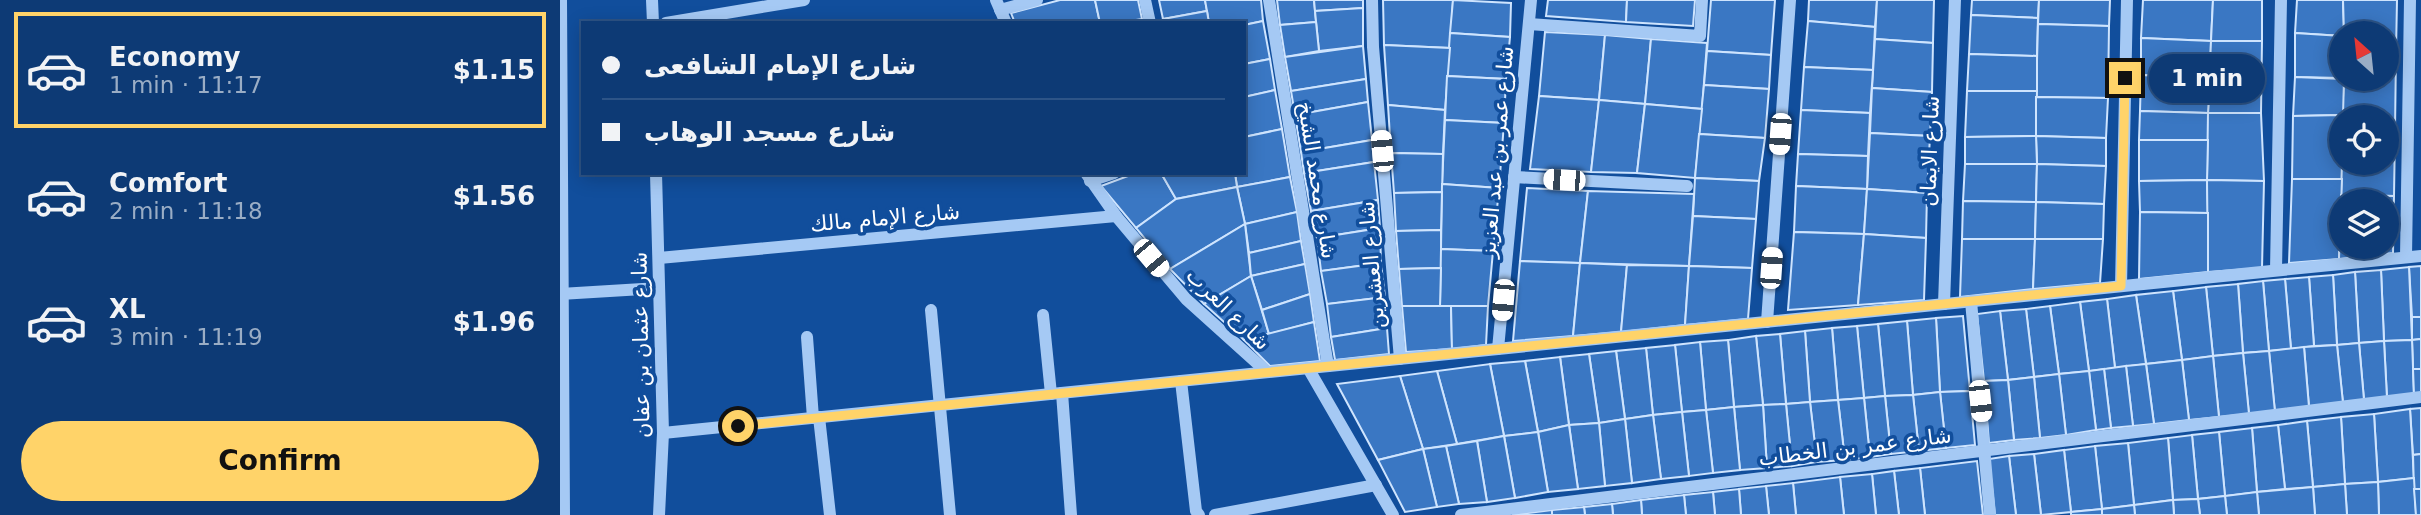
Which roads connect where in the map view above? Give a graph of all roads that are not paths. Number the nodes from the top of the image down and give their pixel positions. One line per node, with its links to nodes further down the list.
1 (561, 0): 21 (street)
2 (652, 0): 16 (street)
3 (804, 0): 17 (street)
4 (1037, 0): 15 (street)
5 (1145, 0): 19 (street)
6 (1269, 0): 42 (street, شارع محمد الشيخ)
7 (1372, 0): 41 (street, شارع العشرين)
8 (1531, 0): 20 (street, شارع عمر بن عبد العزيز)
9 (1702, 0): 20 (street)
10 (1790, 0): 38 (street)
11 (1955, 0): 35 (street, شارع الايمان)
12 (2127, 0): 31 (street)
13 (2281, 0): 30 (street)
14 (2410, 0): 28 (street)
15 (998, 5): 18 (street)
16 (653, 21)
17 (678, 21)
18 (1005, 21)
19 (1150, 21)
20 (1529, 24): 24 (street, شارع عمر بن عبد العزيز)
21 (561, 169): 33 (street)
22 (656, 175): 29 (street, شارع عثمان بن عفان)
23 (1088, 177): 26 (street, شارع العرب)
24 (1514, 177): 25 (street); 40 (street, شارع عمر بن عبد العزيز)
25 (1687, 186)
26 (1116, 216): 29 (street, شارع الإمام مالك); 44 (street, شارع العرب)
27 (2421, 256): 28 (street)
28 (2406, 257): 30 (street)
29 (659, 258): 32 (street, شارع عثمان بن عفان)
30 (2276, 270): 31 (street)
31 (2121, 286): 34 (street)
32 (659, 288): 33 (street); 51 (street, شارع عثمان بن عفان)
33 (562, 294): 49 (street)
34 (1971, 301): 35 (street); 52 (street)
35 (1944, 304): 38 (street)
36 (931, 310): 48 (street)
37 (1043, 315): 46 (street)
38 (1767, 322): 40 (street)
39 (807, 337): 50 (street)
40 (1499, 349): 41 (street)
41 (1400, 359): 42 (street)
42 (1328, 366): 43 (street)
43 (1308, 368): 44 (street); 53 (street)
44 (1267, 372): 45 (street)
45 (1181, 381): 46 (street); 60 (street)
46 (1057, 393): 48 (street); 59 (street)
47 (2421, 397): 52 (street, شارع عمر بن الخطاب)
48 (940, 405): 50 (street); 58 (street)
49 (562, 411): 55 (street)
50 (816, 418): 51 (street); 57 (street)
51 (663, 433): 56 (street, شارع عثمان بن عفان)
52 (1984, 451): 62 (street, شارع عمر بن الخطاب); 63 (street)
53 (1376, 485): 54 (street); 61 (street)
54 (1222, 514)
55 (564, 515)
56 (659, 515)
57 (830, 515)
58 (950, 515)
59 (1072, 515)
60 (1199, 515)
61 (1393, 515)
62 (1461, 515)
63 (1990, 515)

